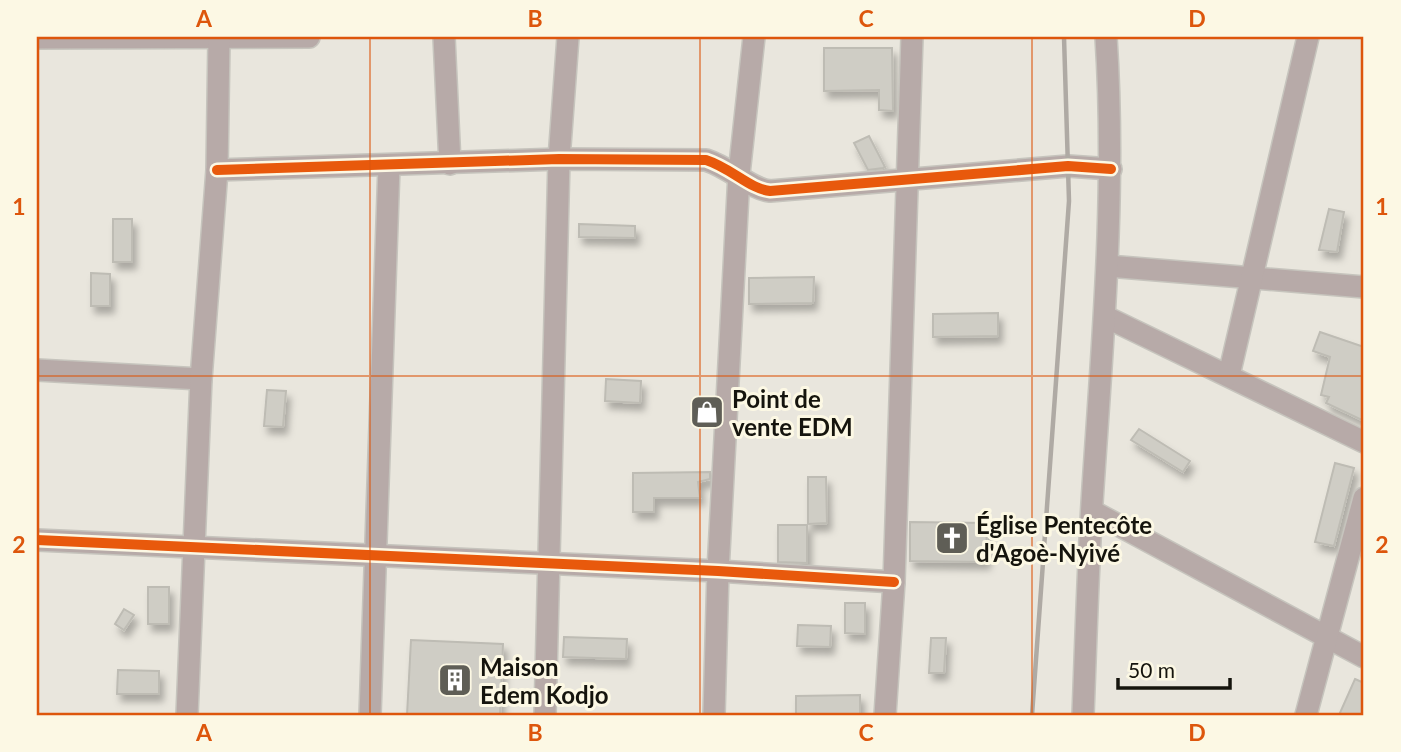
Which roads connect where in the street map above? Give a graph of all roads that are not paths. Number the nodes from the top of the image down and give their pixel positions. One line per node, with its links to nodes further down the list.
1 (309, 37): 9 (street)
2 (444, 37): 11 (street)
3 (568, 37): 10 (street)
4 (754, 37): 15 (street)
5 (912, 37): 16 (street)
6 (1106, 37): 13 (street)
7 (1308, 37): 18 (street)
8 (37, 38): 9 (street)
9 (219, 38): 14 (street)
10 (559, 159): 11 (street); 15 (street); 30 (street)
11 (450, 164): 12 (street)
12 (388, 166): 14 (street); 29 (street)
13 (1111, 169): 16 (street); 17 (street)
14 (217, 170): 23 (street)
15 (739, 174): 16 (street); 31 (street)
16 (906, 180): 32 (street)
17 (1108, 266): 18 (street); 20 (street)
18 (1252, 280): 19 (street); 22 (street)
19 (1364, 287)
20 (1106, 317): 22 (street); 26 (street)
21 (37, 370): 23 (street)
22 (1229, 375): 24 (street)
23 (201, 379): 28 (street)
24 (1364, 442)
25 (1364, 498): 33 (street)
26 (1092, 511): 33 (street); 40 (street)
27 (37, 540): 28 (street)
28 (195, 545): 29 (street); 35 (street)
29 (378, 556): 30 (street); 36 (street)
30 (549, 565): 31 (street); 37 (street)
31 (718, 571): 32 (street); 38 (street)
32 (894, 582): 39 (street)
33 (1325, 636): 34 (street); 41 (street)
34 (1364, 657)
35 (187, 715)
36 (370, 715)
37 (545, 715)
38 (714, 715)
39 (885, 715)
40 (1083, 715)
41 (1306, 715)

